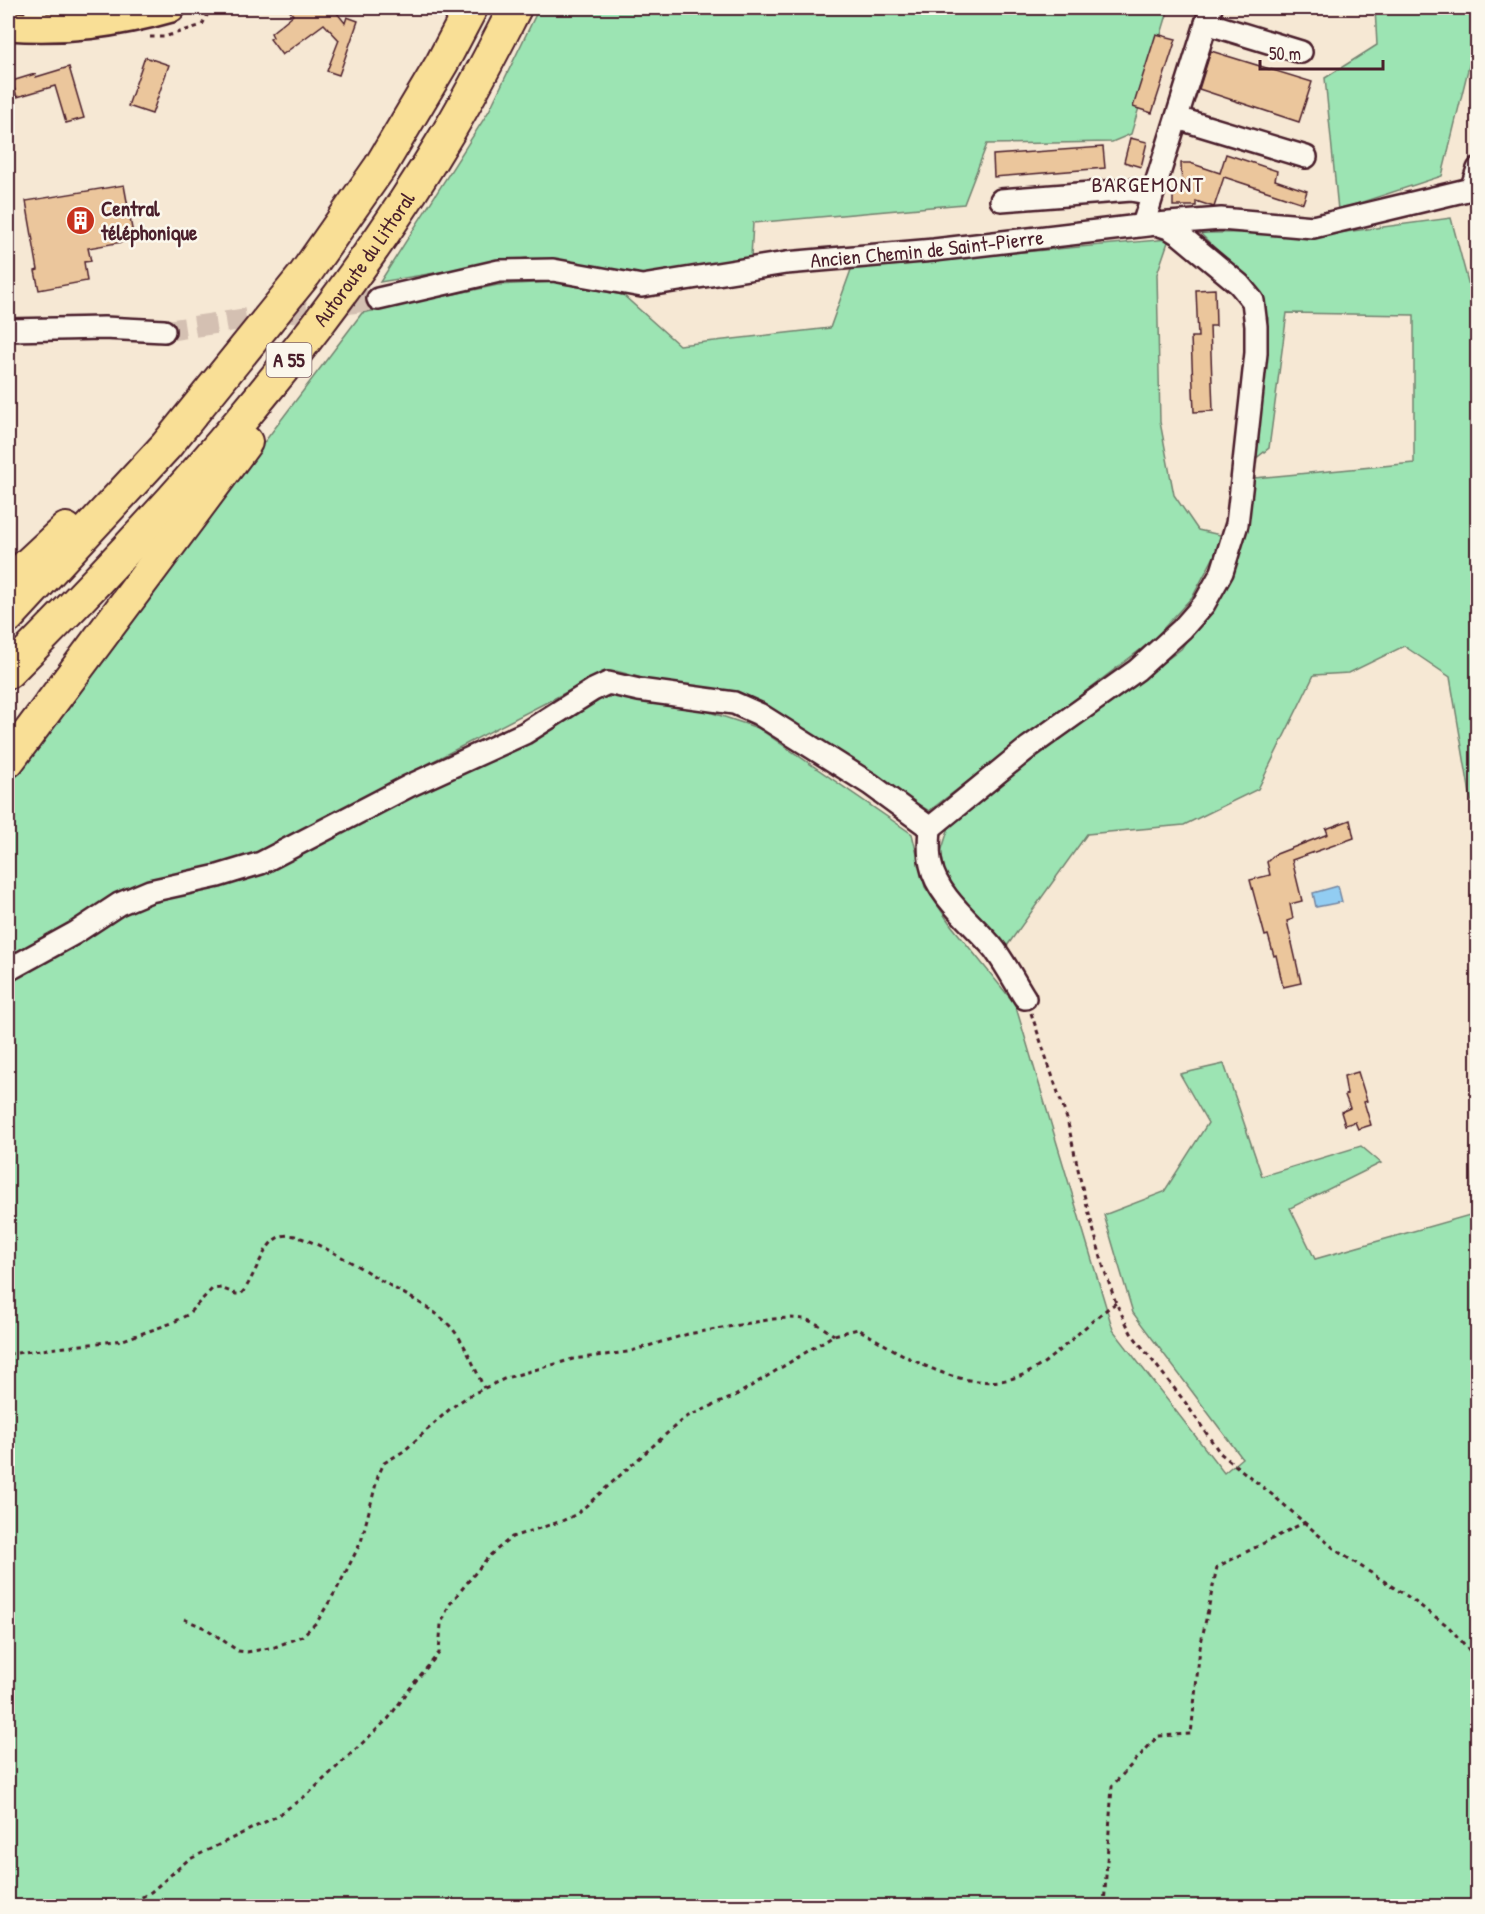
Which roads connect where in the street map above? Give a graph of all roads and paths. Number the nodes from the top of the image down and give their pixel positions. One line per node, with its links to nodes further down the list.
1 (171, 8): 7 (main road)
2 (471, 8): 18 (highway, Autoroute du Littoral / A 55)
3 (515, 8): 16 (highway, Autoroute du Littoral / A 55)
4 (1021, 8): 5 (path)
5 (974, 13)
6 (1209, 15): 9 (street); 10 (street)
7 (35, 18): 8 (main road)
8 (8, 26)
9 (1301, 52)
10 (1177, 118): 11 (street); 14 (street)
11 (1306, 157)
12 (1478, 169): 13 (street)
13 (1474, 191): 17 (street, Ancien Chemin de Saint-Pierre)
14 (1152, 194): 15 (street); 17 (street)
15 (1001, 200)
16 (395, 216): 24 (highway, Autoroute du Littoral / A 55); 25 (highway)
17 (1150, 224): 19 (street, Ancien Chemin de Saint-Pierre); 26 (street)
18 (304, 274): 22 (highway); 23 (highway, Autoroute du Littoral / A 55)
19 (378, 299)
20 (8, 330): 21 (street)
21 (164, 331)
22 (8, 583)
23 (8, 617)
24 (8, 672)
25 (8, 761)
26 (930, 828): 27 (street); 28 (street)
27 (8, 970)
28 (1025, 998): 29 (path)
29 (1116, 1303): 30 (path); 33 (path)
30 (834, 1335): 32 (path); 36 (path)
31 (8, 1354): 32 (path)
32 (484, 1388): 34 (path)
33 (1305, 1522): 35 (path); 37 (path)
34 (184, 1619)
35 (1478, 1659)
36 (126, 1906)
37 (1104, 1906)

